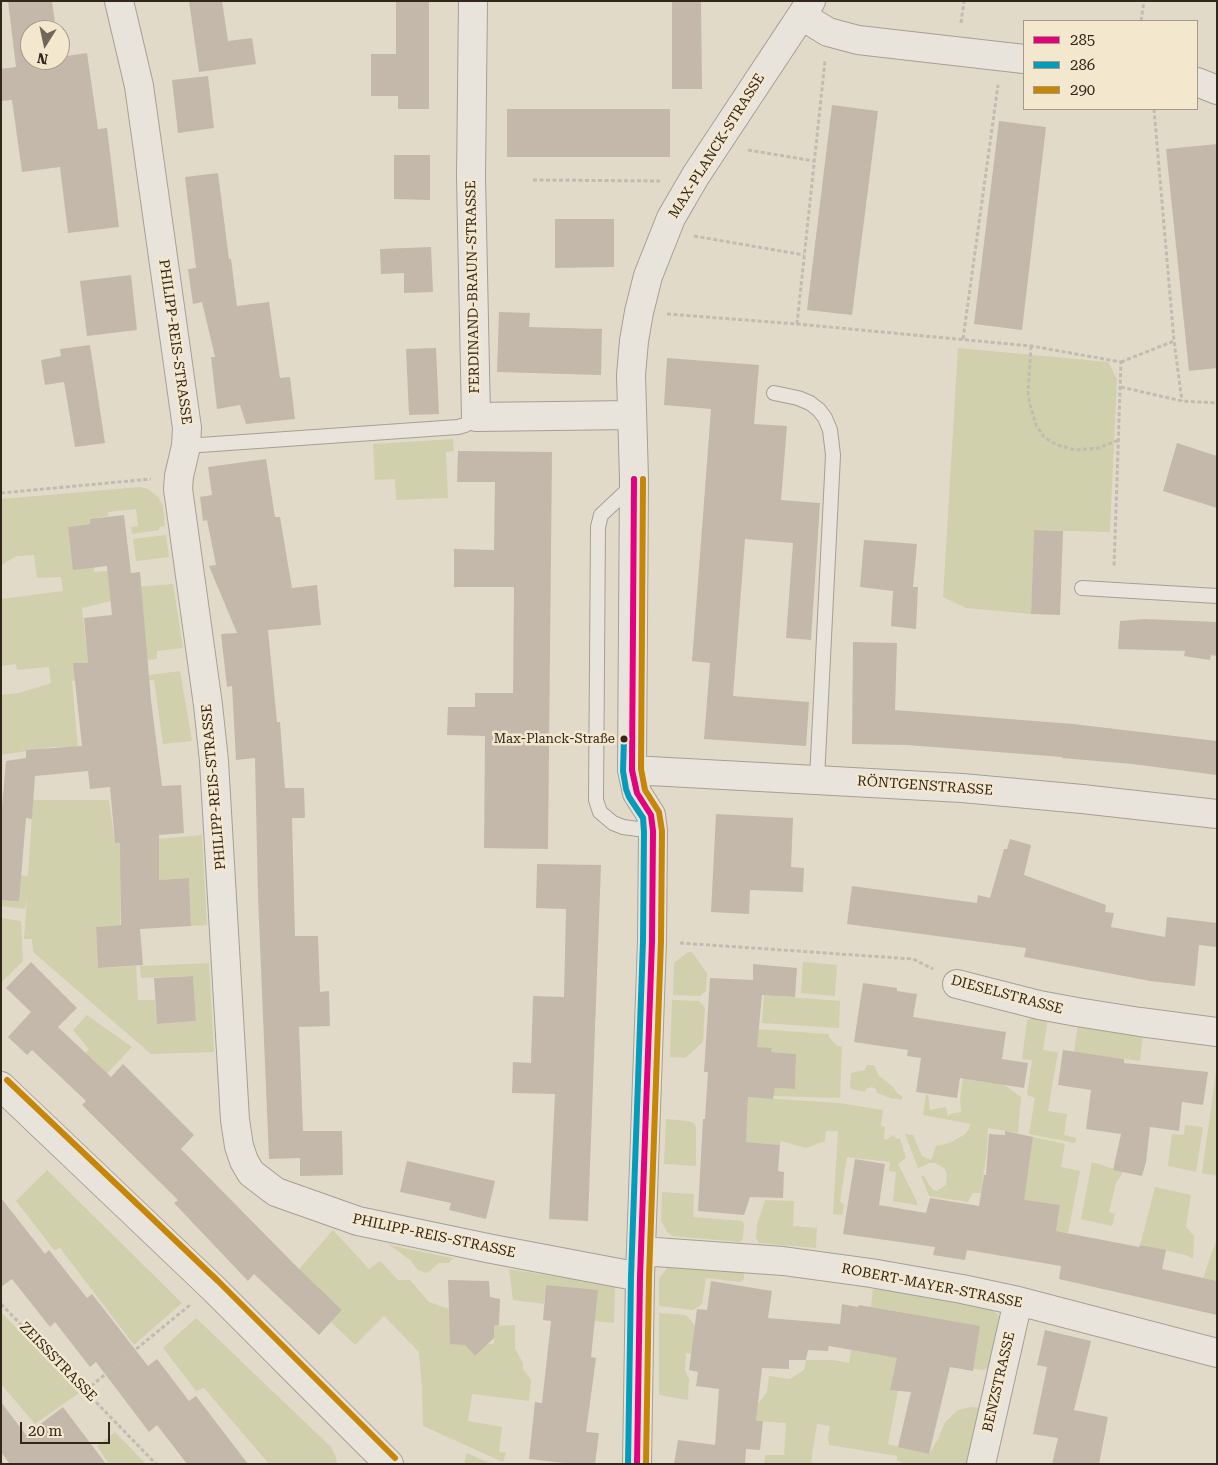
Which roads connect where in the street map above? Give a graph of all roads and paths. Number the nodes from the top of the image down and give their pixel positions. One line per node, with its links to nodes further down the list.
1 (119, 1): 30 (street, PHILIPP-REIS-STRASSE)
2 (473, 1): 28 (street, FERDINAND-BRAUN-STRASSE)
3 (1144, 1): 5 (path)
4 (806, 9): 6 (street); 11 (street, MAX-PLANCK-STRASSE)
5 (1141, 20)
6 (828, 32): 7 (street); 12 (path)
7 (1013, 58): 19 (path)
8 (1198, 82): 9 (street)
9 (1217, 90)
10 (1154, 110): 20 (path)
11 (716, 145): 12 (path); 14 (street, MAX-PLANCK-STRASSE)
12 (814, 161): 16 (path)
13 (533, 180): 14 (path)
14 (686, 192): 15 (street, MAX-PLANCK-STRASSE)
15 (665, 230): 16 (path); 17 (street, MAX-PLANCK-STRASSE)
16 (804, 255): 18 (path)
17 (639, 312): 18 (path); 27 (street, MAX-PLANCK-STRASSE)
18 (797, 324): 19 (path)
19 (963, 339): 21 (path)
20 (1174, 341): 22 (path); 25 (path)
21 (1031, 346): 22 (path); 29 (path)
22 (1121, 362): 23 (path)
23 (1121, 387): 25 (path); 29 (path)
24 (774, 393): 38 (lane)
25 (1182, 401): 26 (path)
26 (1217, 403)
27 (632, 415): 28 (street); 32 (street, MAX-PLANCK-STRASSE)
28 (476, 417): 30 (lane)
29 (1119, 440): 35 (path)
30 (186, 446): 31 (street, PHILIPP-REIS-STRASSE)
31 (179, 476): 33 (path); 45 (street, PHILIPP-REIS-STRASSE)
32 (634, 479): 37 (street, MAX-PLANCK-STRASSE); 40 (lane)
33 (1, 493)
34 (1082, 588): 35 (lane)
35 (1113, 590): 36 (lane)
36 (1217, 596)
37 (632, 770): 38 (street, RÖNTGENSTRASSE); 40 (street, MAX-PLANCK-STRASSE)
38 (817, 779): 39 (street, RÖNTGENSTRASSE)
39 (1217, 814)
40 (653, 831): 41 (street, MAX-PLANCK-STRASSE)
41 (652, 942): 42 (path, DIESELSTRASSE); 45 (street, MAX-PLANCK-STRASSE)
42 (957, 984): 43 (street, DIESELSTRASSE)
43 (1217, 1032)
44 (1, 1086): 46 (street)
45 (641, 1264): 47 (street, ROBERT-MAYER-STRASSE); 53 (street, MAX-PLANCK-STRASSE)
46 (212, 1287): 50 (path); 52 (street)
47 (1018, 1301): 49 (street, ROBERT-MAYER-STRASSE); 54 (street, BENZSTRASSE)
48 (1, 1304): 50 (path, ZEISSSTRASSE)
49 (1217, 1352)
50 (86, 1390): 51 (path, ZEISSSTRASSE)
51 (156, 1464)
52 (389, 1464)
53 (637, 1464)
54 (980, 1464)

